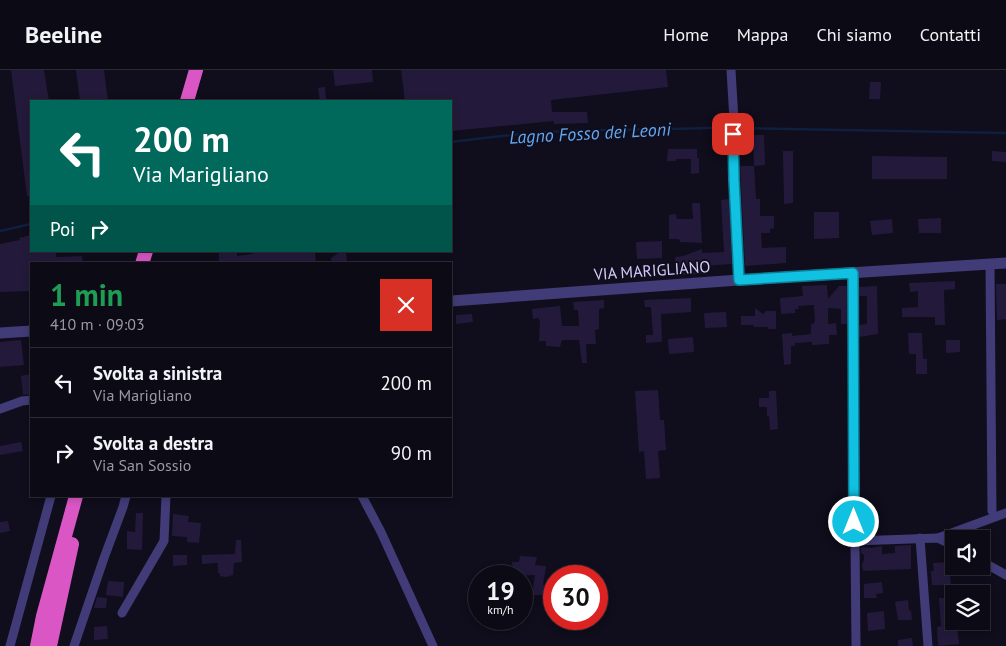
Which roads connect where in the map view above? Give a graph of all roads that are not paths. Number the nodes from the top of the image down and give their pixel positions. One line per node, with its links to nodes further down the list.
1 (196, 70): 3 (highway)
2 (731, 70): 7 (street)
3 (187, 100)
4 (1006, 263): 5 (street, VIA MARIGLIANO)
5 (990, 264): 6 (street, VIA MARIGLIANO); 19 (street)
6 (853, 273): 7 (street, VIA MARIGLIANO); 23 (street)
7 (739, 280): 8 (street, VIA MARIGLIANO)
8 (452, 301)
9 (30, 331): 10 (street)
10 (0, 333)
11 (30, 400): 12 (street)
12 (0, 409)
13 (51, 497): 28 (street)
14 (76, 497): 29 (highway)
15 (82, 497): 30 (highway)
16 (126, 497): 31 (street)
17 (166, 497): 27 (street)
18 (363, 497): 32 (street)
19 (992, 512)
20 (1006, 513): 22 (street)
21 (920, 538): 22 (street); 23 (street); 34 (street)
22 (938, 538): 24 (street)
23 (854, 541): 33 (street)
24 (945, 542)
25 (990, 566): 26 (street)
26 (1006, 575)
27 (122, 613)
28 (10, 646)
29 (37, 646)
30 (50, 646)
31 (74, 646)
32 (433, 646)
33 (856, 646)
34 (928, 646)

